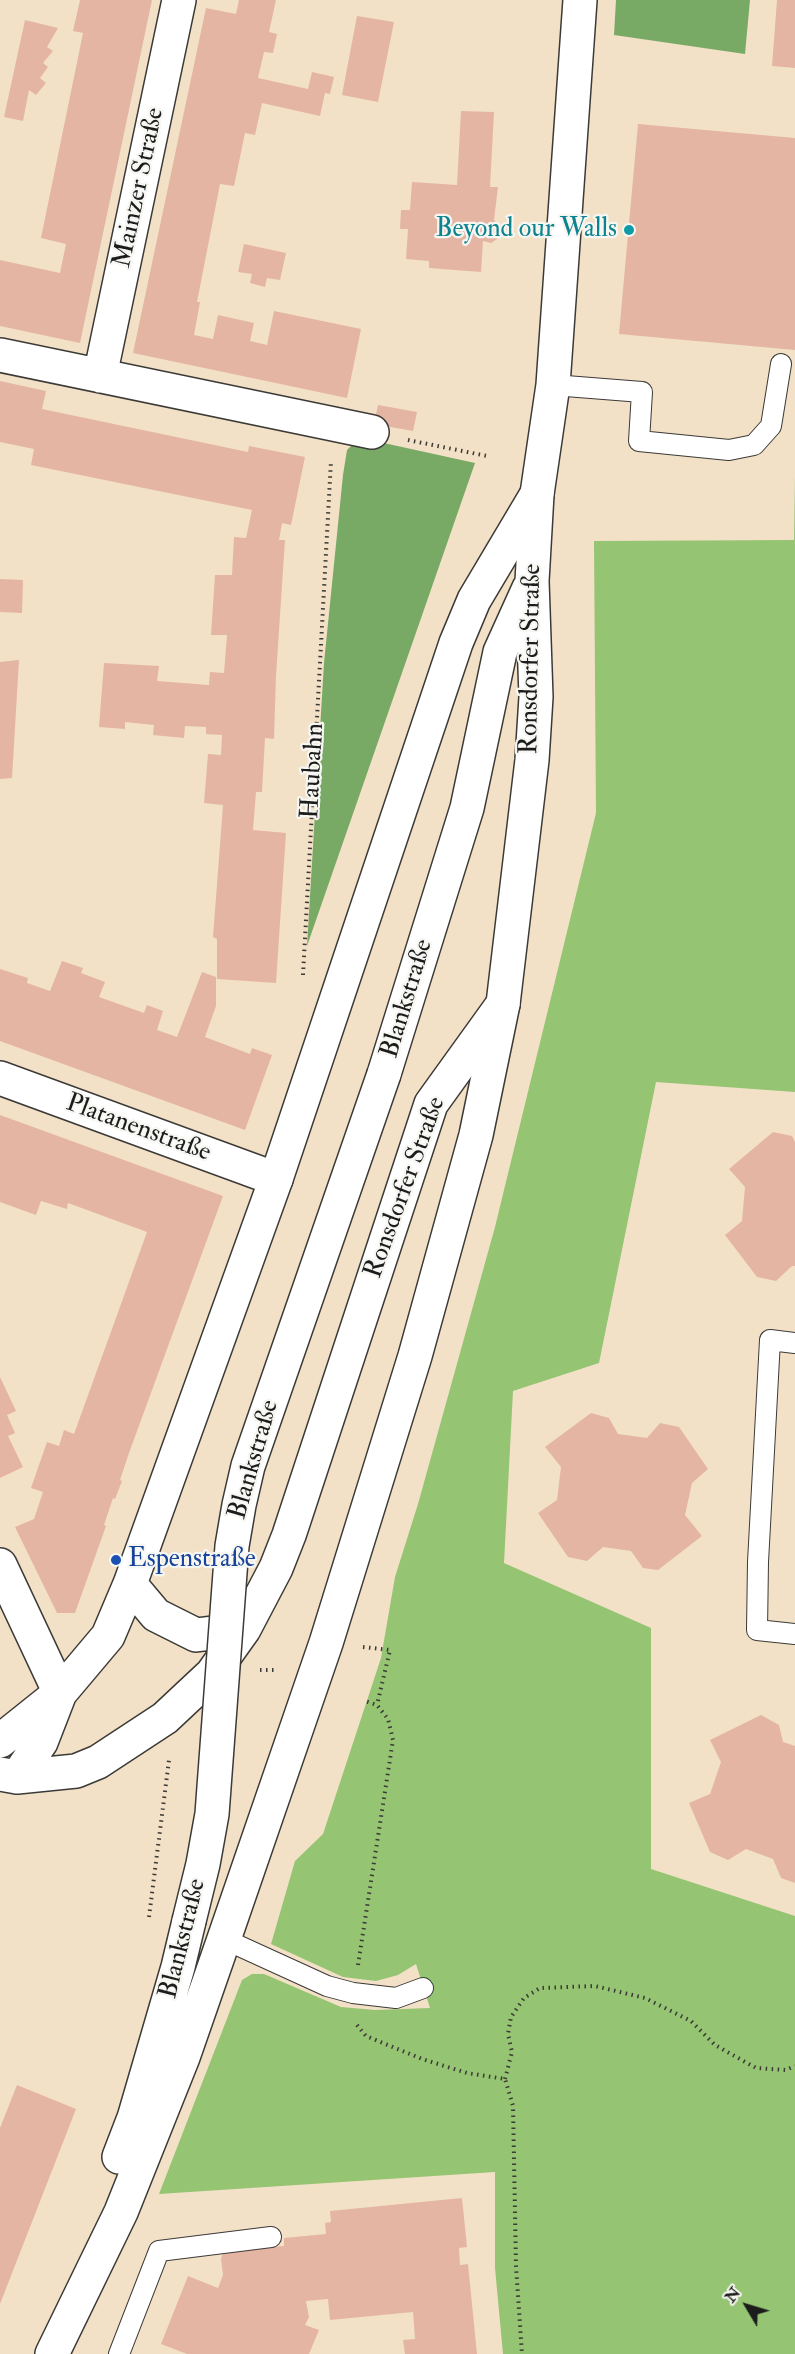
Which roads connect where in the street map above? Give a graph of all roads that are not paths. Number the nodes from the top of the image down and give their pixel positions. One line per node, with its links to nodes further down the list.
1 (179, 0): 5 (main road, Mainzer Straße)
2 (580, 0): 6 (main road, Ronsdorfer Straße)
3 (0, 355): 5 (main road)
4 (781, 364): 6 (lane)
5 (100, 376): 7 (main road)
6 (554, 385): 8 (main road, Ronsdorfer Straße)
7 (372, 432)
8 (537, 494): 9 (main road, Ronsdorfer Straße); 10 (main road, Ronsdorfer Straße)
9 (532, 581): 11 (main road, Blankstraße); 12 (main road, Ronsdorfer Straße)
10 (456, 643): 11 (main road); 15 (main road, Ronsdorfer Straße)
11 (500, 652): 12 (main road); 27 (main road, Blankstraße, bridge)
12 (536, 697): 13 (main road, Ronsdorfer Straße)
13 (503, 1004): 19 (main road, Ronsdorfer Straße); 24 (main road, Blankstraße)
14 (0, 1078): 15 (main road, Platanenstraße)
15 (276, 1179): 18 (main road, Ronsdorfer Straße)
16 (795, 1342): 20 (lane)
17 (3, 1577): 21 (main road)
18 (130, 1584): 19 (main road); 21 (main road, Ronsdorfer Straße)
19 (244, 1629): 23 (main road, Ronsdorfer Straße)
20 (795, 1634)
21 (60, 1693): 22 (main road, Ronsdorfer Straße); 23 (main road)
22 (0, 1741)
23 (8, 1776)
24 (224, 1939): 25 (lane); 28 (main road, Blankstraße)
25 (423, 1988)
26 (271, 2237): 29 (lane)
27 (47, 2354)
28 (52, 2354)
29 (119, 2354)

